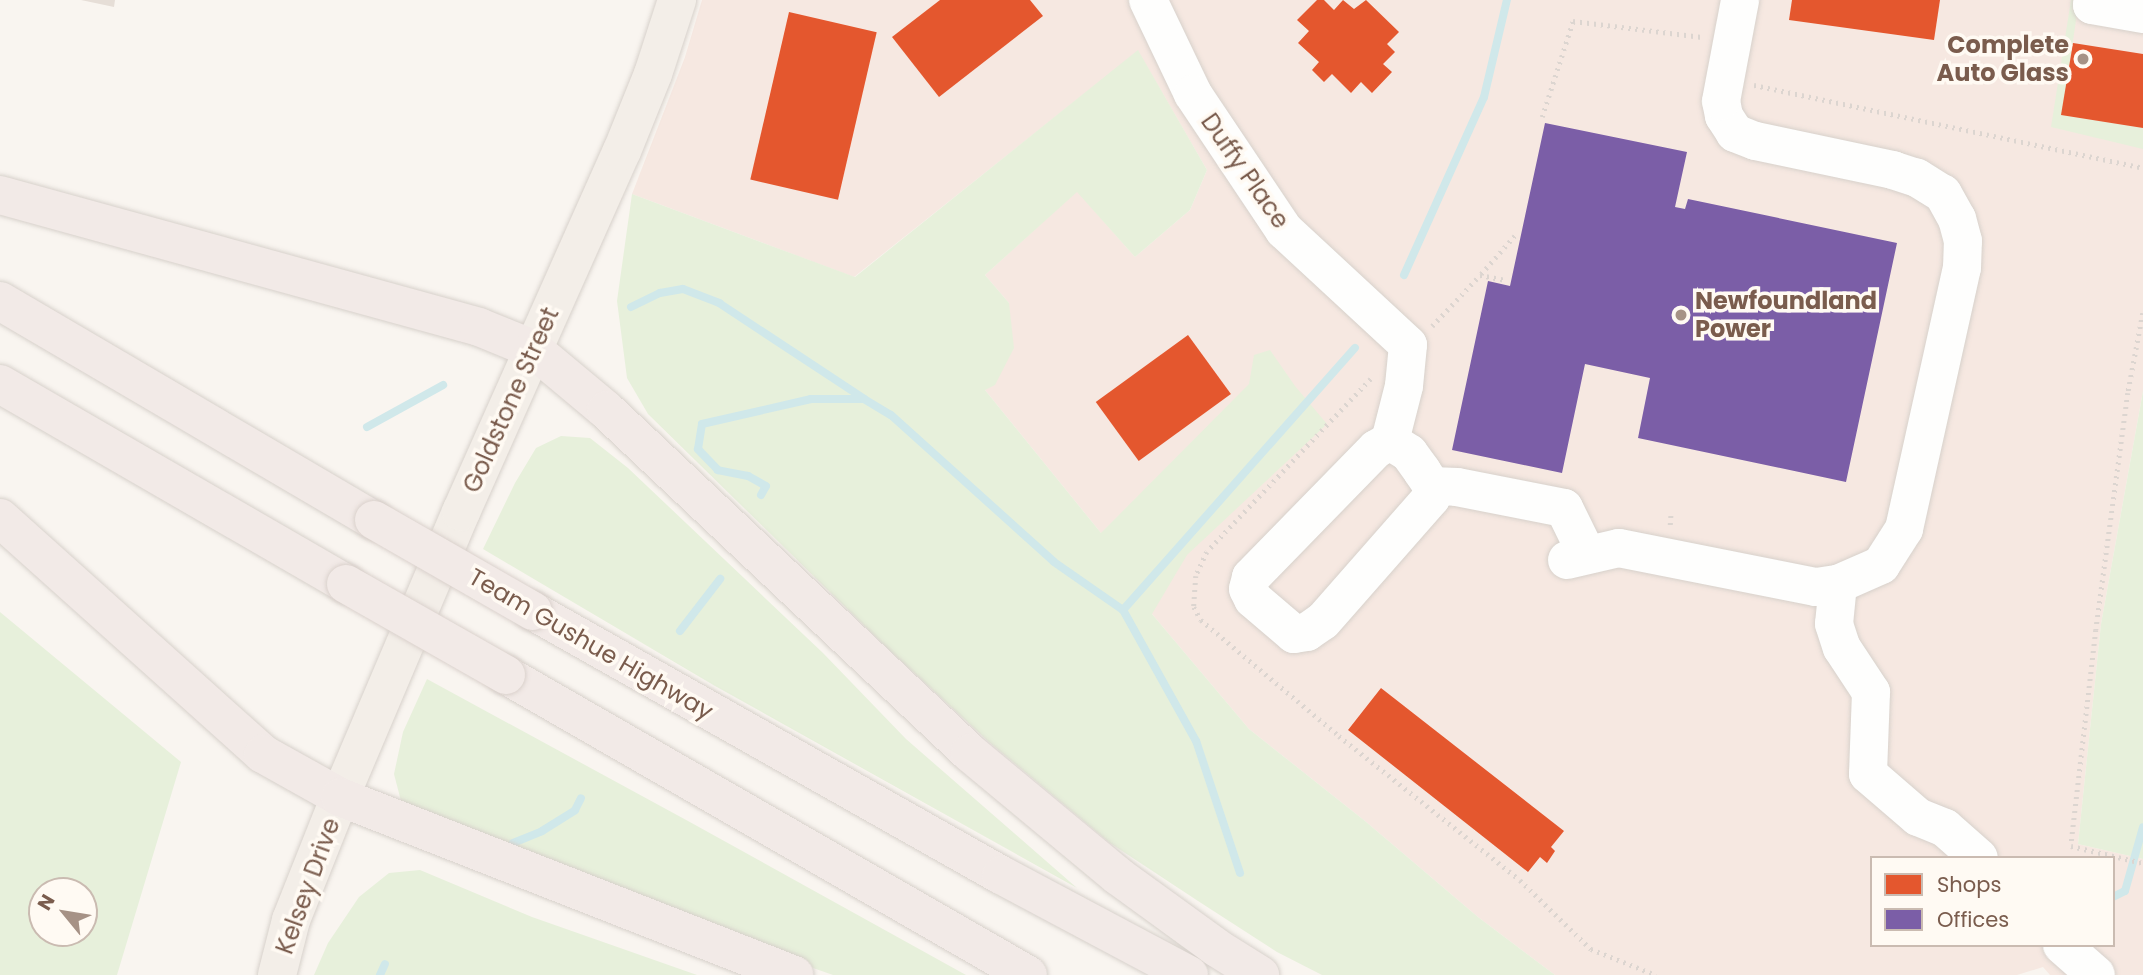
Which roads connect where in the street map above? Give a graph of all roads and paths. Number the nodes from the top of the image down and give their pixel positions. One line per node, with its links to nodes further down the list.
1 (677, 0): 17 (main road, Goldstone Street)
2 (1148, 0): 16 (street, Duffy Place)
3 (1740, 0): 23 (street)
4 (2093, 0): 5 (street)
5 (2143, 14)
6 (1713, 38): 8 (path)
7 (1754, 71): 9 (path)
8 (1542, 117)
9 (2143, 169)
10 (0, 195): 17 (highway)
11 (1516, 234): 12 (path)
12 (1480, 275): 13 (path); 16 (path)
13 (1506, 280)
14 (0, 301): 33 (highway, Team Gushue Highway, bridge)
15 (2143, 313): 26 (path)
16 (1419, 336): 20 (street)
17 (533, 349): 24 (main road, Goldstone Street); 34 (highway)
18 (1377, 372): 35 (path)
19 (0, 383): 32 (highway, bridge)
20 (1390, 441): 21 (street); 21 (street)
21 (1432, 486): 23 (street)
22 (0, 518): 24 (highway)
23 (1838, 584): 25 (street)
24 (340, 797): 30 (main road, Kelsey Drive); 31 (highway)
25 (1977, 856)
26 (2112, 856)
27 (2115, 857): 28 (path)
28 (2143, 863)
29 (2064, 947): 36 (street)
30 (277, 975)
31 (794, 975)
32 (1028, 975)
33 (1189, 975)
34 (1260, 975)
35 (1656, 975)
36 (2096, 975)

